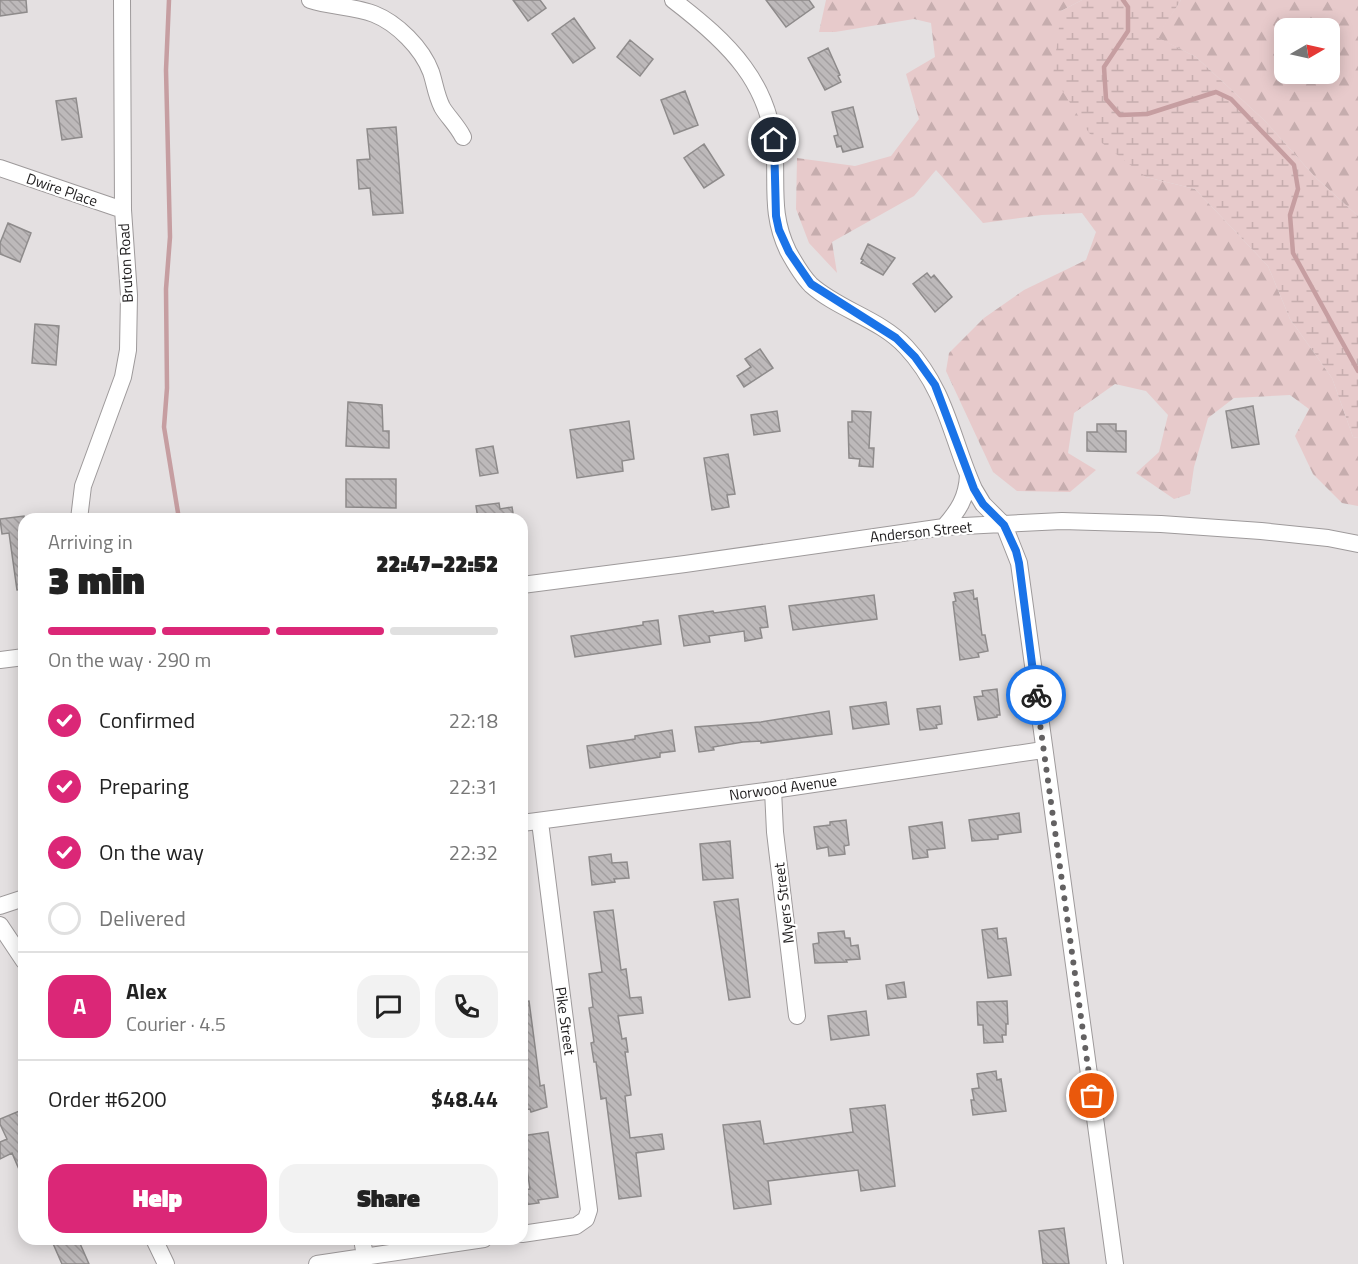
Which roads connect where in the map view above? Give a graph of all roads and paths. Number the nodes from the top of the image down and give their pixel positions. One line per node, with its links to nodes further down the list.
1 (122, 0): 6 (street, Bruton Road)
2 (310, 0): 4 (street)
3 (673, 0): 7 (street)
4 (463, 137)
5 (0, 168): 6 (street, Dwire Place)
6 (123, 210): 8 (street, Bruton Road)
7 (968, 475): 9 (street); 10 (street)
8 (80, 513)
9 (1004, 525): 10 (street, Anderson Street); 11 (street, Anderson Street); 15 (street)
10 (944, 527): 12 (street, Anderson Street)
11 (1358, 544)
12 (528, 584)
13 (18, 658): 14 (street)
14 (0, 660)
15 (1043, 750): 16 (street, Norwood Avenue); 32 (street)
16 (773, 790): 17 (street, Norwood Avenue); 23 (street, Myers Street)
17 (540, 822): 18 (street, Norwood Avenue); 24 (street, Pike Street)
18 (528, 823)
19 (18, 900): 20 (street)
20 (0, 906)
21 (0, 925): 22 (street)
22 (18, 952)
23 (797, 1016)
24 (528, 1233)
25 (157, 1245): 30 (street)
26 (364, 1245): 28 (street)
27 (456, 1245): 29 (street)
28 (365, 1256): 29 (street); 31 (street)
29 (396, 1258)
30 (166, 1264)
31 (317, 1264)
32 (1115, 1264)

